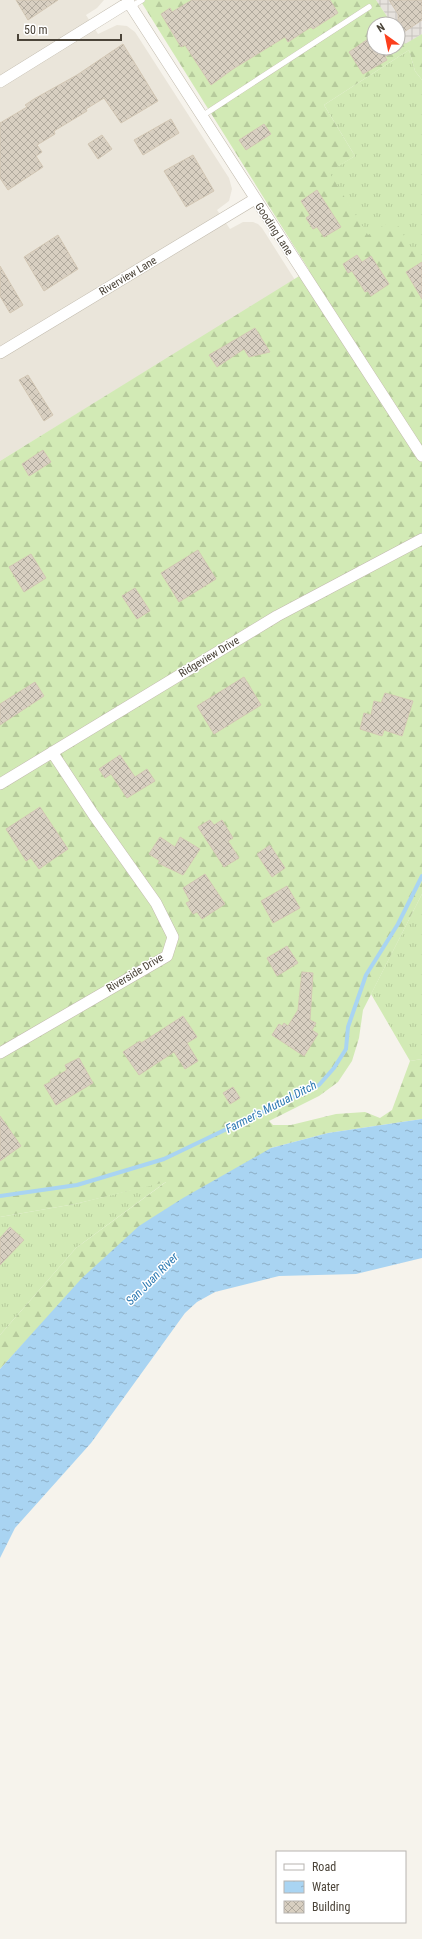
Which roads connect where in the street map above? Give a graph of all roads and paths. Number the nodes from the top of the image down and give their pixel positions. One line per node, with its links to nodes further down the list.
1 (142, 0): 2 (lane)
2 (129, 3): 4 (street); 5 (street, Gooding Lane)
3 (369, 7): 5 (lane)
4 (0, 82)
5 (202, 116): 6 (street, Gooding Lane)
6 (255, 199): 7 (street, Riverview Lane); 8 (street, Gooding Lane)
7 (0, 353)
8 (422, 456)
9 (422, 539): 10 (street, Ridgeview Drive)
10 (52, 752): 11 (street, Ridgeview Drive); 12 (street, Riverside Drive)
11 (0, 784)
12 (0, 1053)

